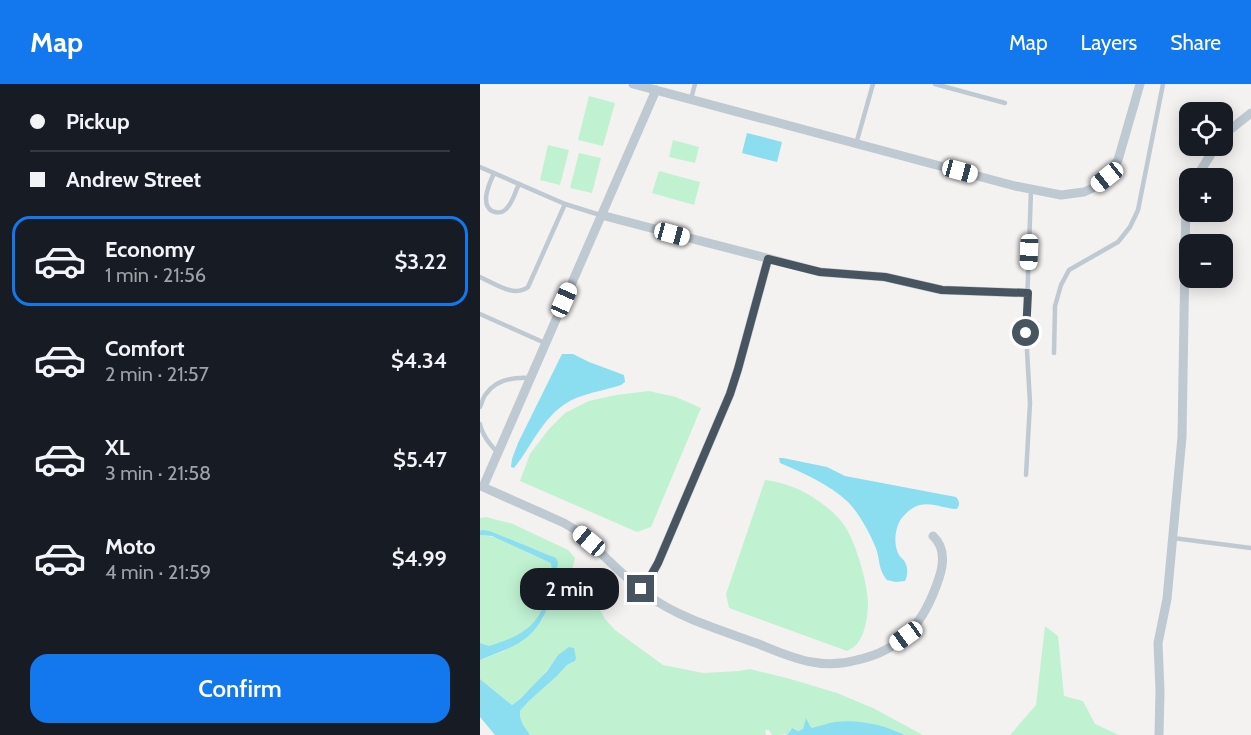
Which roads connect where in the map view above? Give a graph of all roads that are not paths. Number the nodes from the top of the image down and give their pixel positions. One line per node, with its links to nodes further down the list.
1 (633, 84): 7 (street)
2 (695, 84): 8 (lane)
3 (873, 84): 12 (lane)
4 (935, 84): 9 (lane)
5 (1140, 84): 16 (street)
6 (1163, 84): 25 (lane)
7 (656, 90): 8 (street); 18 (street)
8 (690, 99): 12 (street)
9 (1005, 103)
10 (1251, 113): 11 (street)
11 (1233, 127)
12 (856, 144): 16 (street)
13 (480, 167): 14 (lane)
14 (494, 173): 15 (lane); 15 (lane)
15 (519, 184): 17 (lane)
16 (1032, 190): 22 (lane)
17 (565, 204): 18 (lane); 21 (lane)
18 (601, 215): 20 (street); 24 (street)
19 (1186, 222): 33 (street)
20 (768, 259): 22 (street); 35 (street)
21 (480, 277)
22 (1028, 293): 30 (lane)
23 (480, 314): 24 (lane)
24 (545, 343): 26 (street)
25 (1054, 353)
26 (530, 378): 27 (lane); 29 (street)
27 (480, 407)
28 (480, 424): 29 (lane)
29 (498, 452): 31 (street)
30 (1026, 475)
31 (481, 486): 35 (street)
32 (933, 536): 35 (street)
33 (1173, 538): 34 (lane); 36 (street)
34 (1251, 548)
35 (641, 589)
36 (1159, 735)

